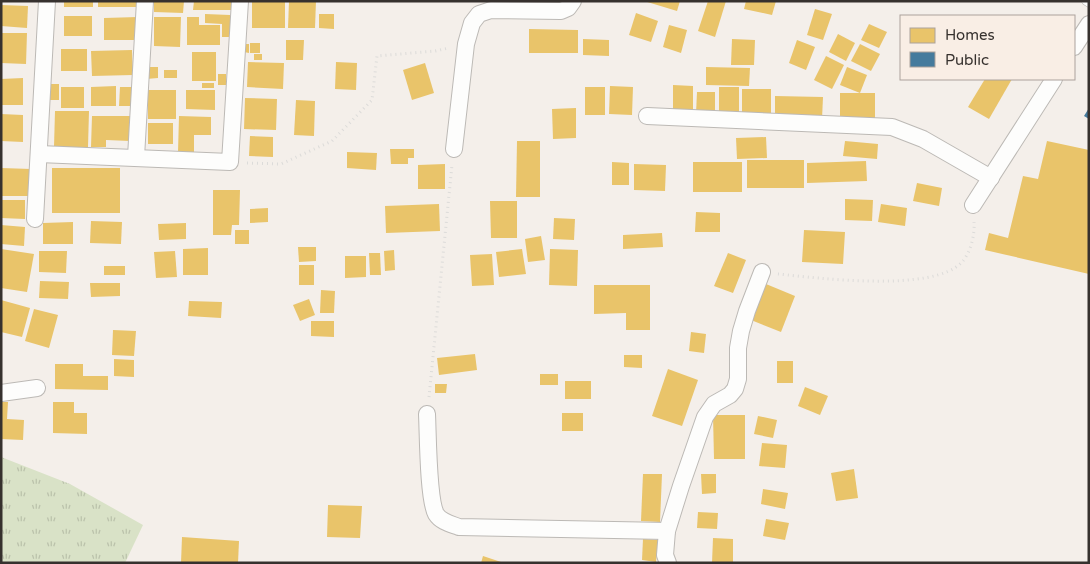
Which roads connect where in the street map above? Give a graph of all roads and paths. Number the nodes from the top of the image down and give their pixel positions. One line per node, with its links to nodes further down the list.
1 (47, 1): 13 (street)
2 (145, 1): 14 (street)
3 (240, 1): 15 (street)
4 (573, 1): 8 (street)
5 (1086, 1): 6 (lane)
6 (1089, 3)
7 (1089, 24): 9 (street)
8 (466, 44): 12 (street); 15 (path)
9 (1075, 46)
10 (1053, 80): 16 (street)
11 (647, 116): 16 (street)
12 (454, 149): 22 (path)
13 (39, 154): 14 (street); 18 (street)
14 (136, 157): 15 (street)
15 (230, 162)
16 (991, 178): 17 (street)
17 (973, 205): 19 (path)
18 (35, 219)
19 (762, 272): 23 (street)
20 (37, 388): 21 (street)
21 (1, 392)
22 (427, 414): 23 (street)
23 (667, 531): 24 (street)
24 (668, 563)

